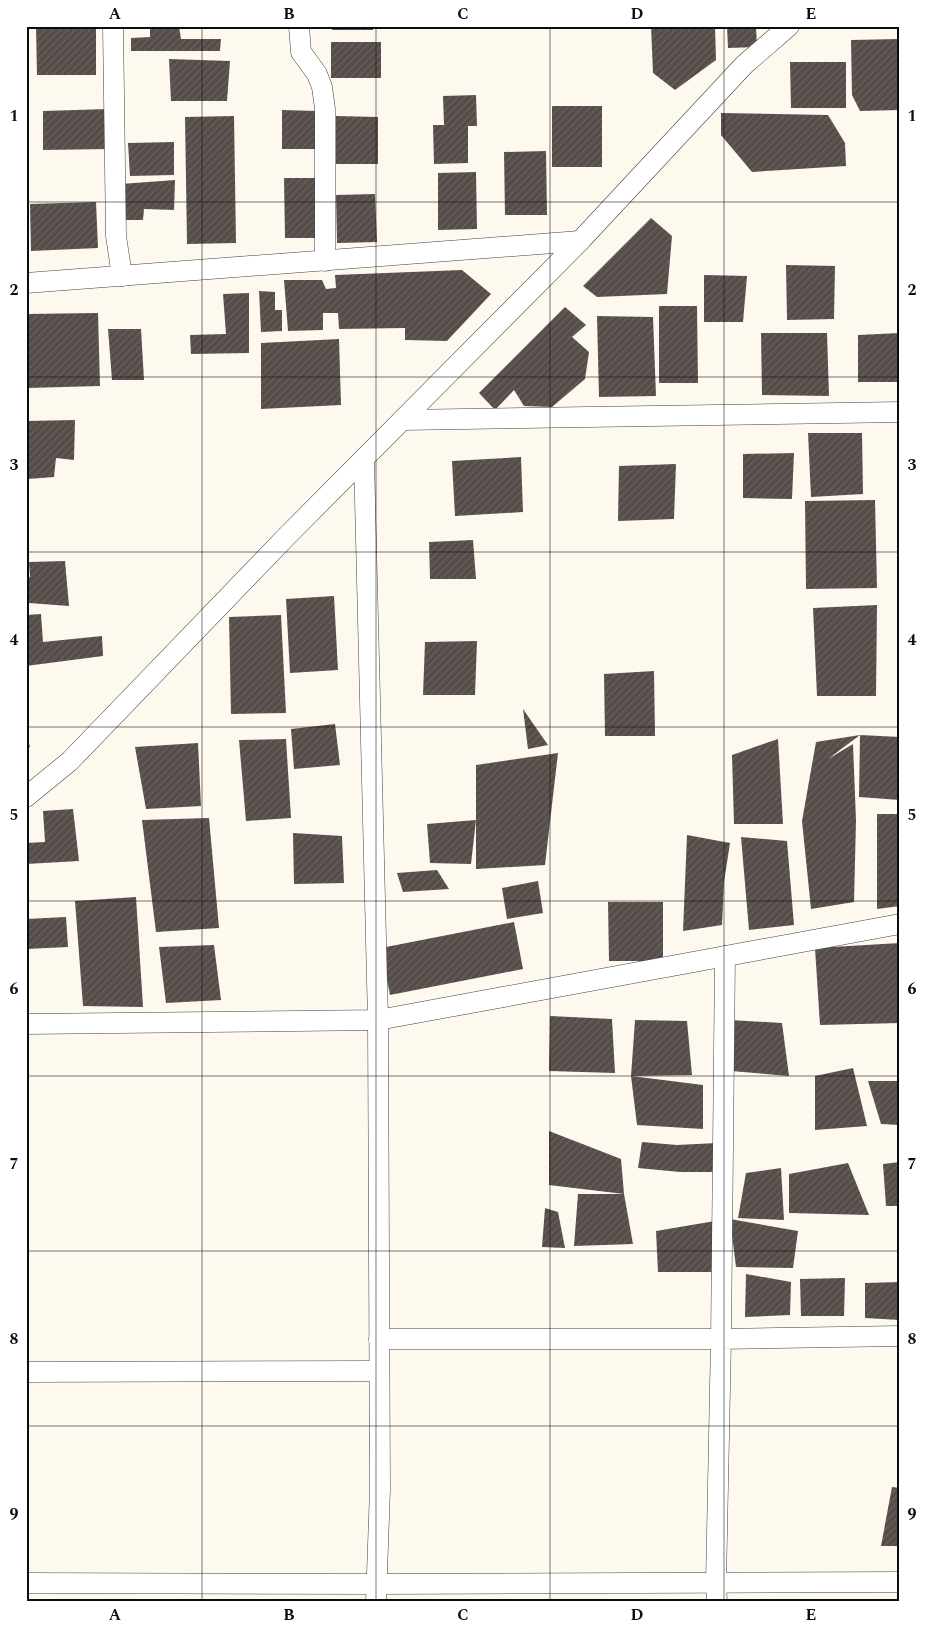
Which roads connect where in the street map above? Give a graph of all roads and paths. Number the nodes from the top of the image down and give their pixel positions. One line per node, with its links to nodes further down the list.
1 (113, 26): 6 (street)
2 (299, 26): 5 (street)
3 (788, 26): 4 (street)
4 (580, 242): 5 (street); 9 (street)
5 (325, 261): 6 (street)
6 (122, 276): 7 (street)
7 (26, 283)
8 (900, 412): 9 (street)
9 (402, 420): 10 (street)
10 (364, 459): 11 (street); 14 (street)
11 (26, 797)
12 (900, 924): 13 (street)
13 (725, 956): 14 (street); 18 (street)
14 (378, 1020): 15 (street); 17 (street)
15 (26, 1024)
16 (900, 1336): 18 (street)
17 (379, 1339): 18 (street); 20 (street)
18 (721, 1339): 23 (street)
19 (26, 1372): 20 (street)
20 (379, 1372): 24 (street)
21 (900, 1582): 23 (street)
22 (26, 1583): 24 (street)
23 (716, 1592): 24 (street)
24 (376, 1593)

